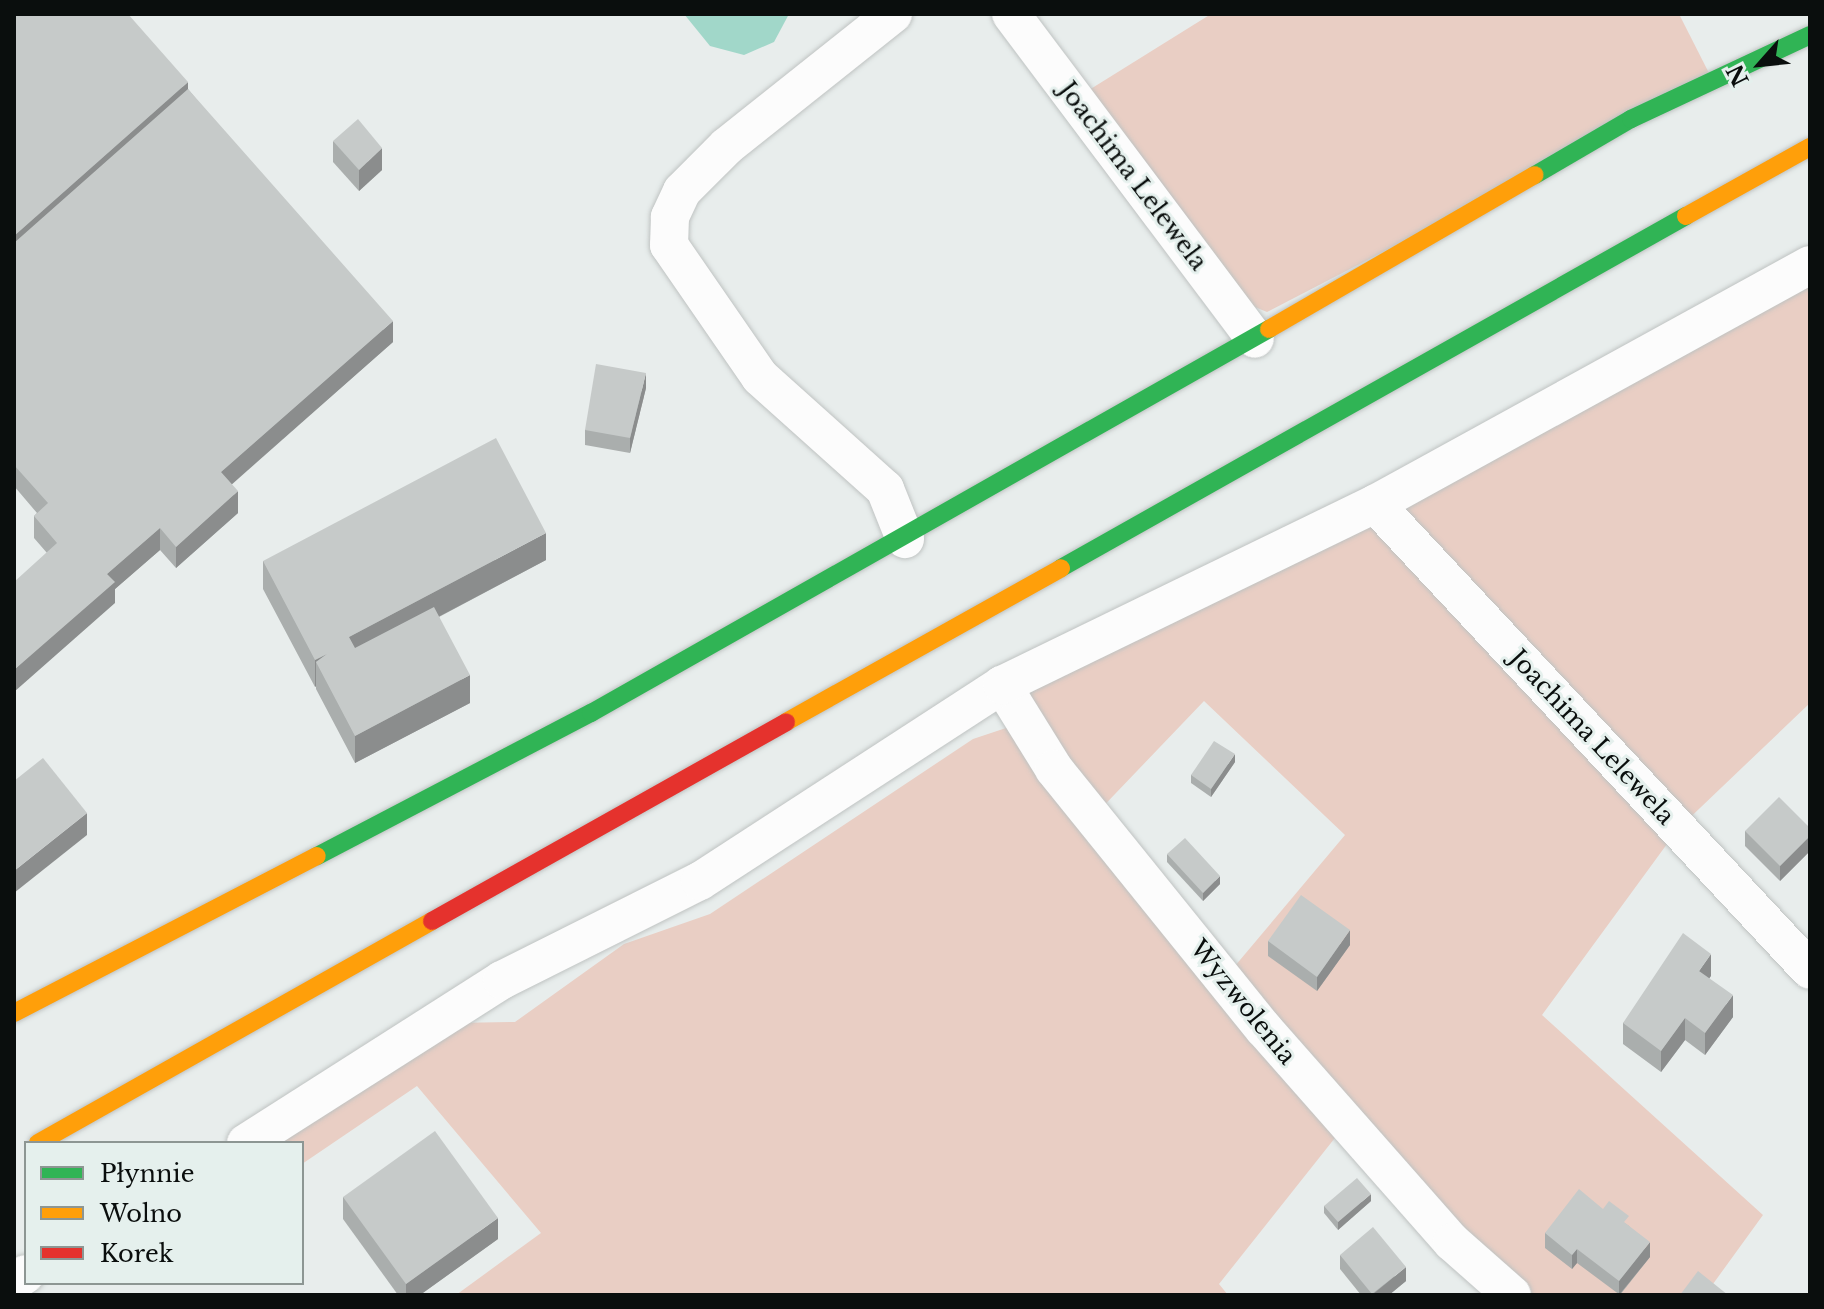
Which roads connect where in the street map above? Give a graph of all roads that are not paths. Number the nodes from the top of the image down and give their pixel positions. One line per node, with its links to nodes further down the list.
1 (893, 14): 8 (street)
2 (1011, 14): 6 (street, Joachima Lelewela)
3 (1810, 35): 6 (main road)
4 (1810, 147): 12 (main road)
5 (1810, 265): 7 (street)
6 (1255, 339): 8 (main road)
7 (1375, 504): 9 (street); 10 (street, Joachima Lelewela)
8 (905, 539): 11 (main road)
9 (1002, 685): 13 (street); 14 (street, Wyzwolenia)
10 (1810, 970)
11 (14, 1013)
12 (42, 1141)
13 (249, 1141)
14 (1512, 1295)

